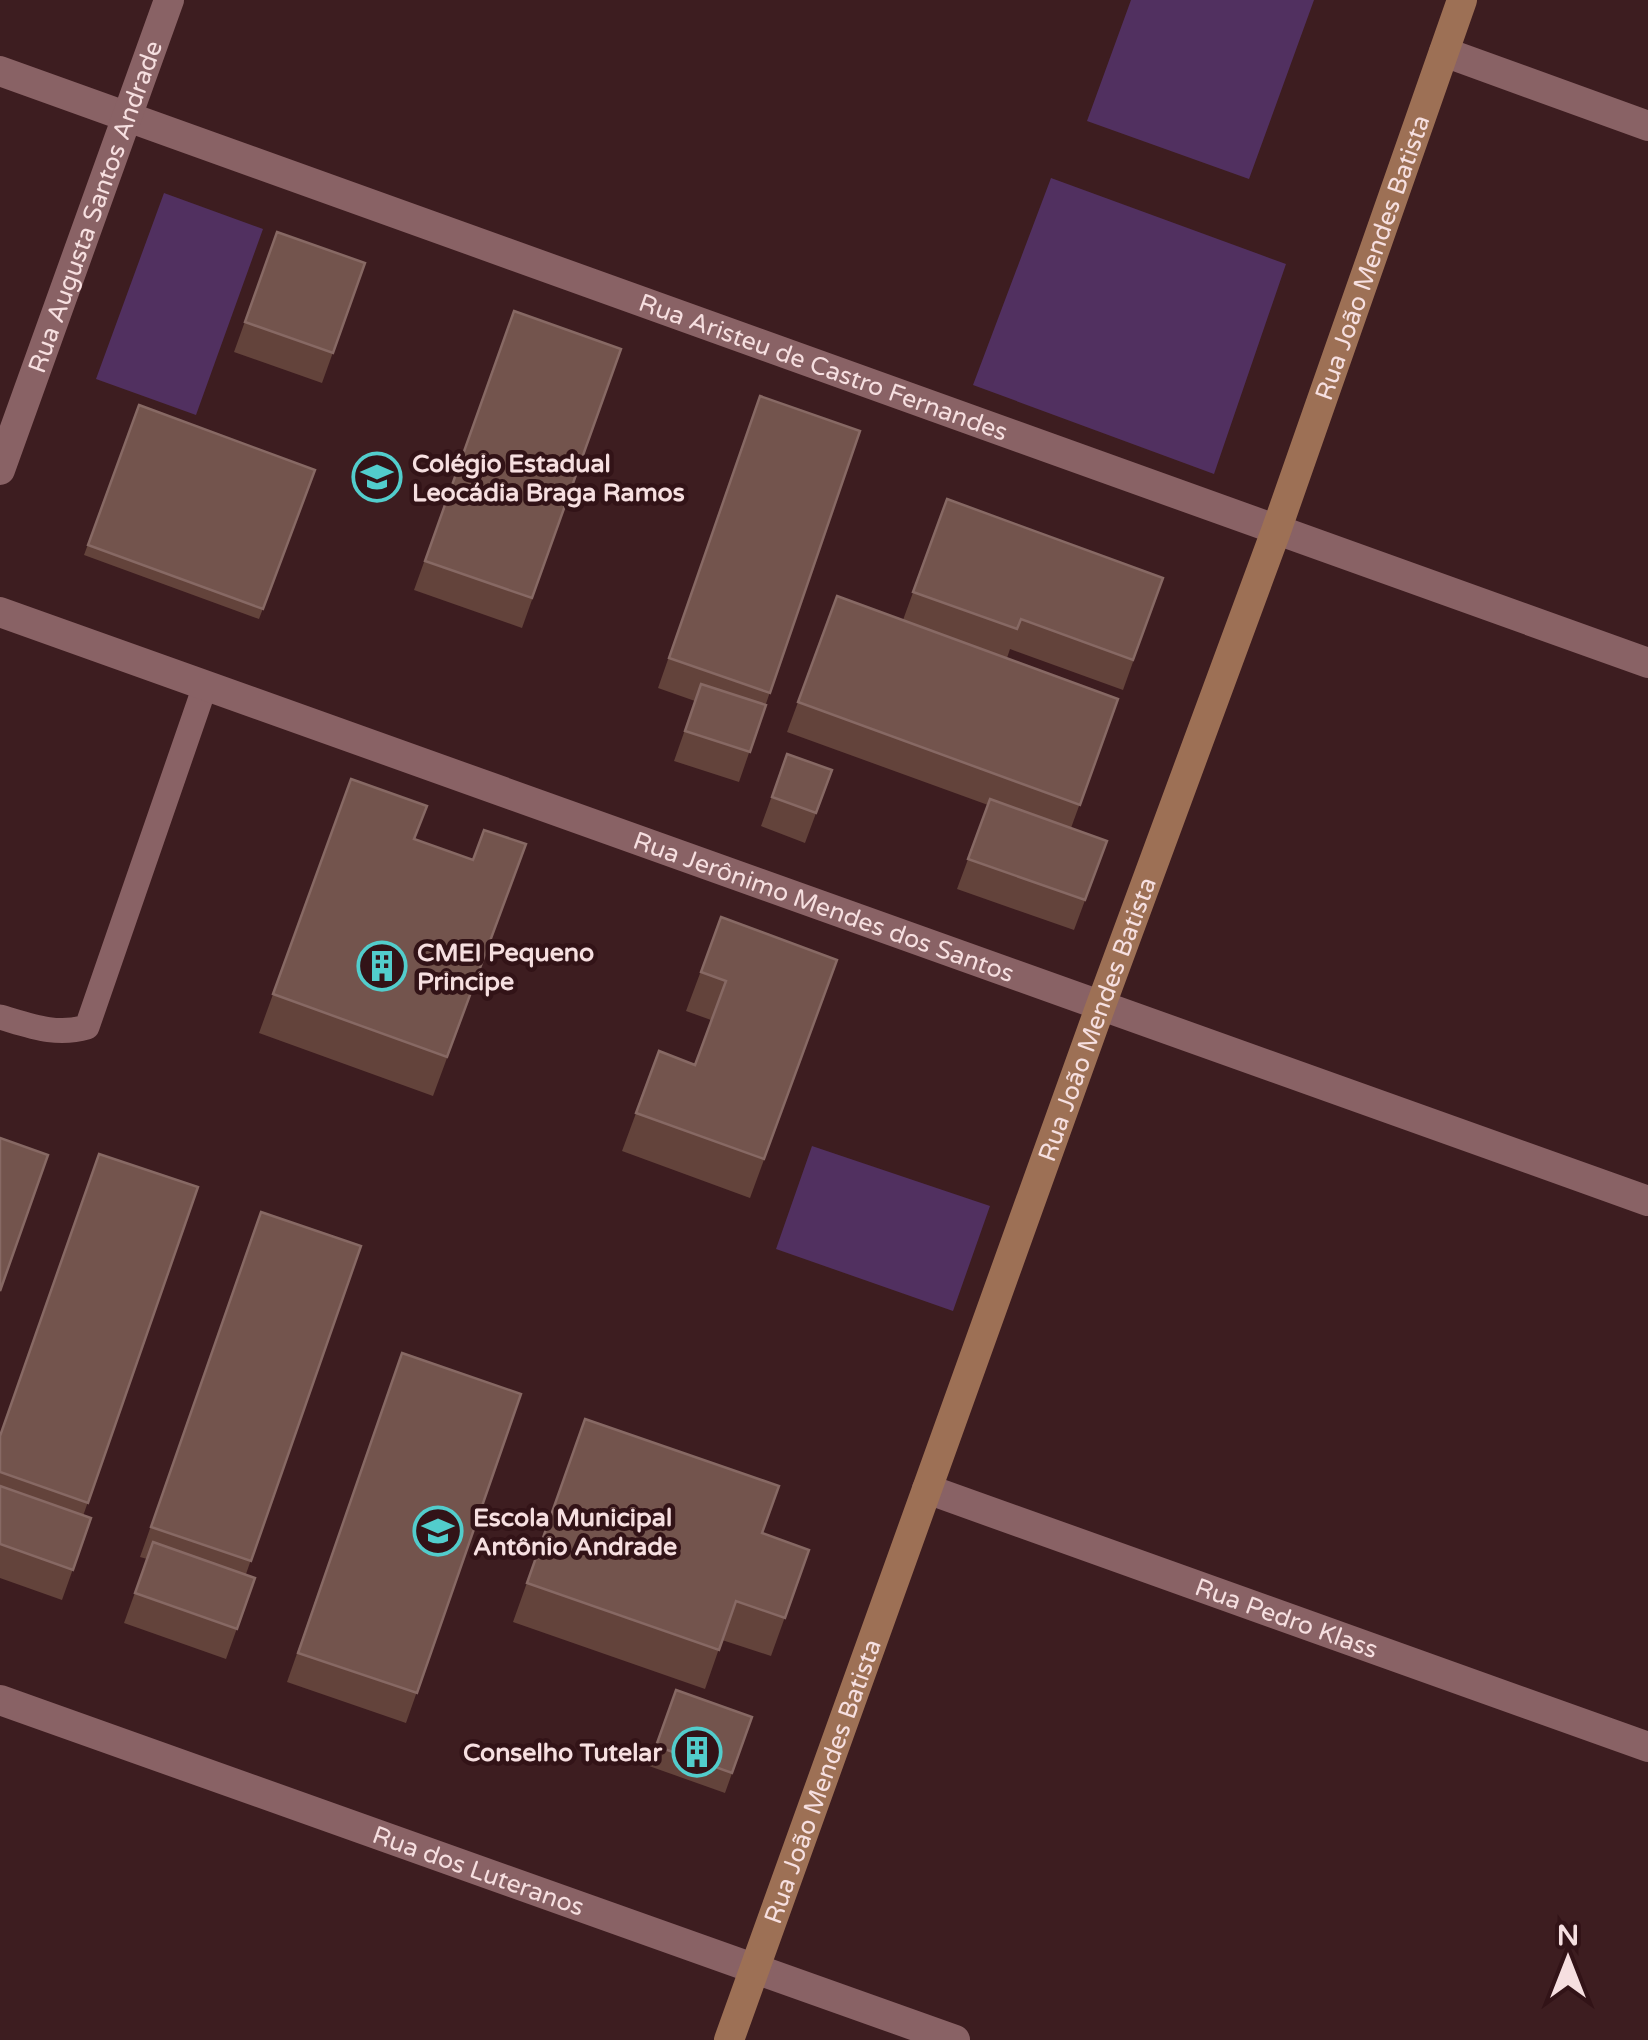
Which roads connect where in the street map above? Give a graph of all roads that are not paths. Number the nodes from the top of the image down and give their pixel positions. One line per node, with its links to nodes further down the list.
1 (169, 0): 5 (street, Rua Augusta Santos Andrade)
2 (1462, 0): 3 (street, Rua João Mendes Batista)
3 (1444, 52): 6 (street); 8 (street, Rua João Mendes Batista)
4 (0, 71): 5 (street, Rua Aristeu de Castro Fernandes)
5 (127, 116): 7 (street, Rua Augusta Santos Andrade); 8 (street, Rua Aristeu de Castro Fernandes)
6 (1648, 126)
7 (0, 470)
8 (1276, 531): 10 (street, Rua Aristeu de Castro Fernandes); 12 (street, Rua João Mendes Batista)
9 (0, 612): 11 (street, Rua Jerônimo Mendes dos Santos)
10 (1648, 662)
11 (205, 686): 12 (street, Rua Jerônimo Mendes dos Santos); 13 (lane)
12 (1101, 1006): 14 (street, Rua Jerônimo Mendes dos Santos); 15 (street, Rua João Mendes Batista)
13 (0, 1017)
14 (1648, 1201)
15 (927, 1489): 17 (street, Rua Pedro Klass); 18 (street, Rua João Mendes Batista)
16 (0, 1700): 18 (street, Rua dos Luteranos)
17 (1648, 1748)
18 (754, 1968): 19 (street, Rua João Mendes Batista); 20 (street, Rua dos Luteranos)
19 (729, 2040)
20 (955, 2040)

